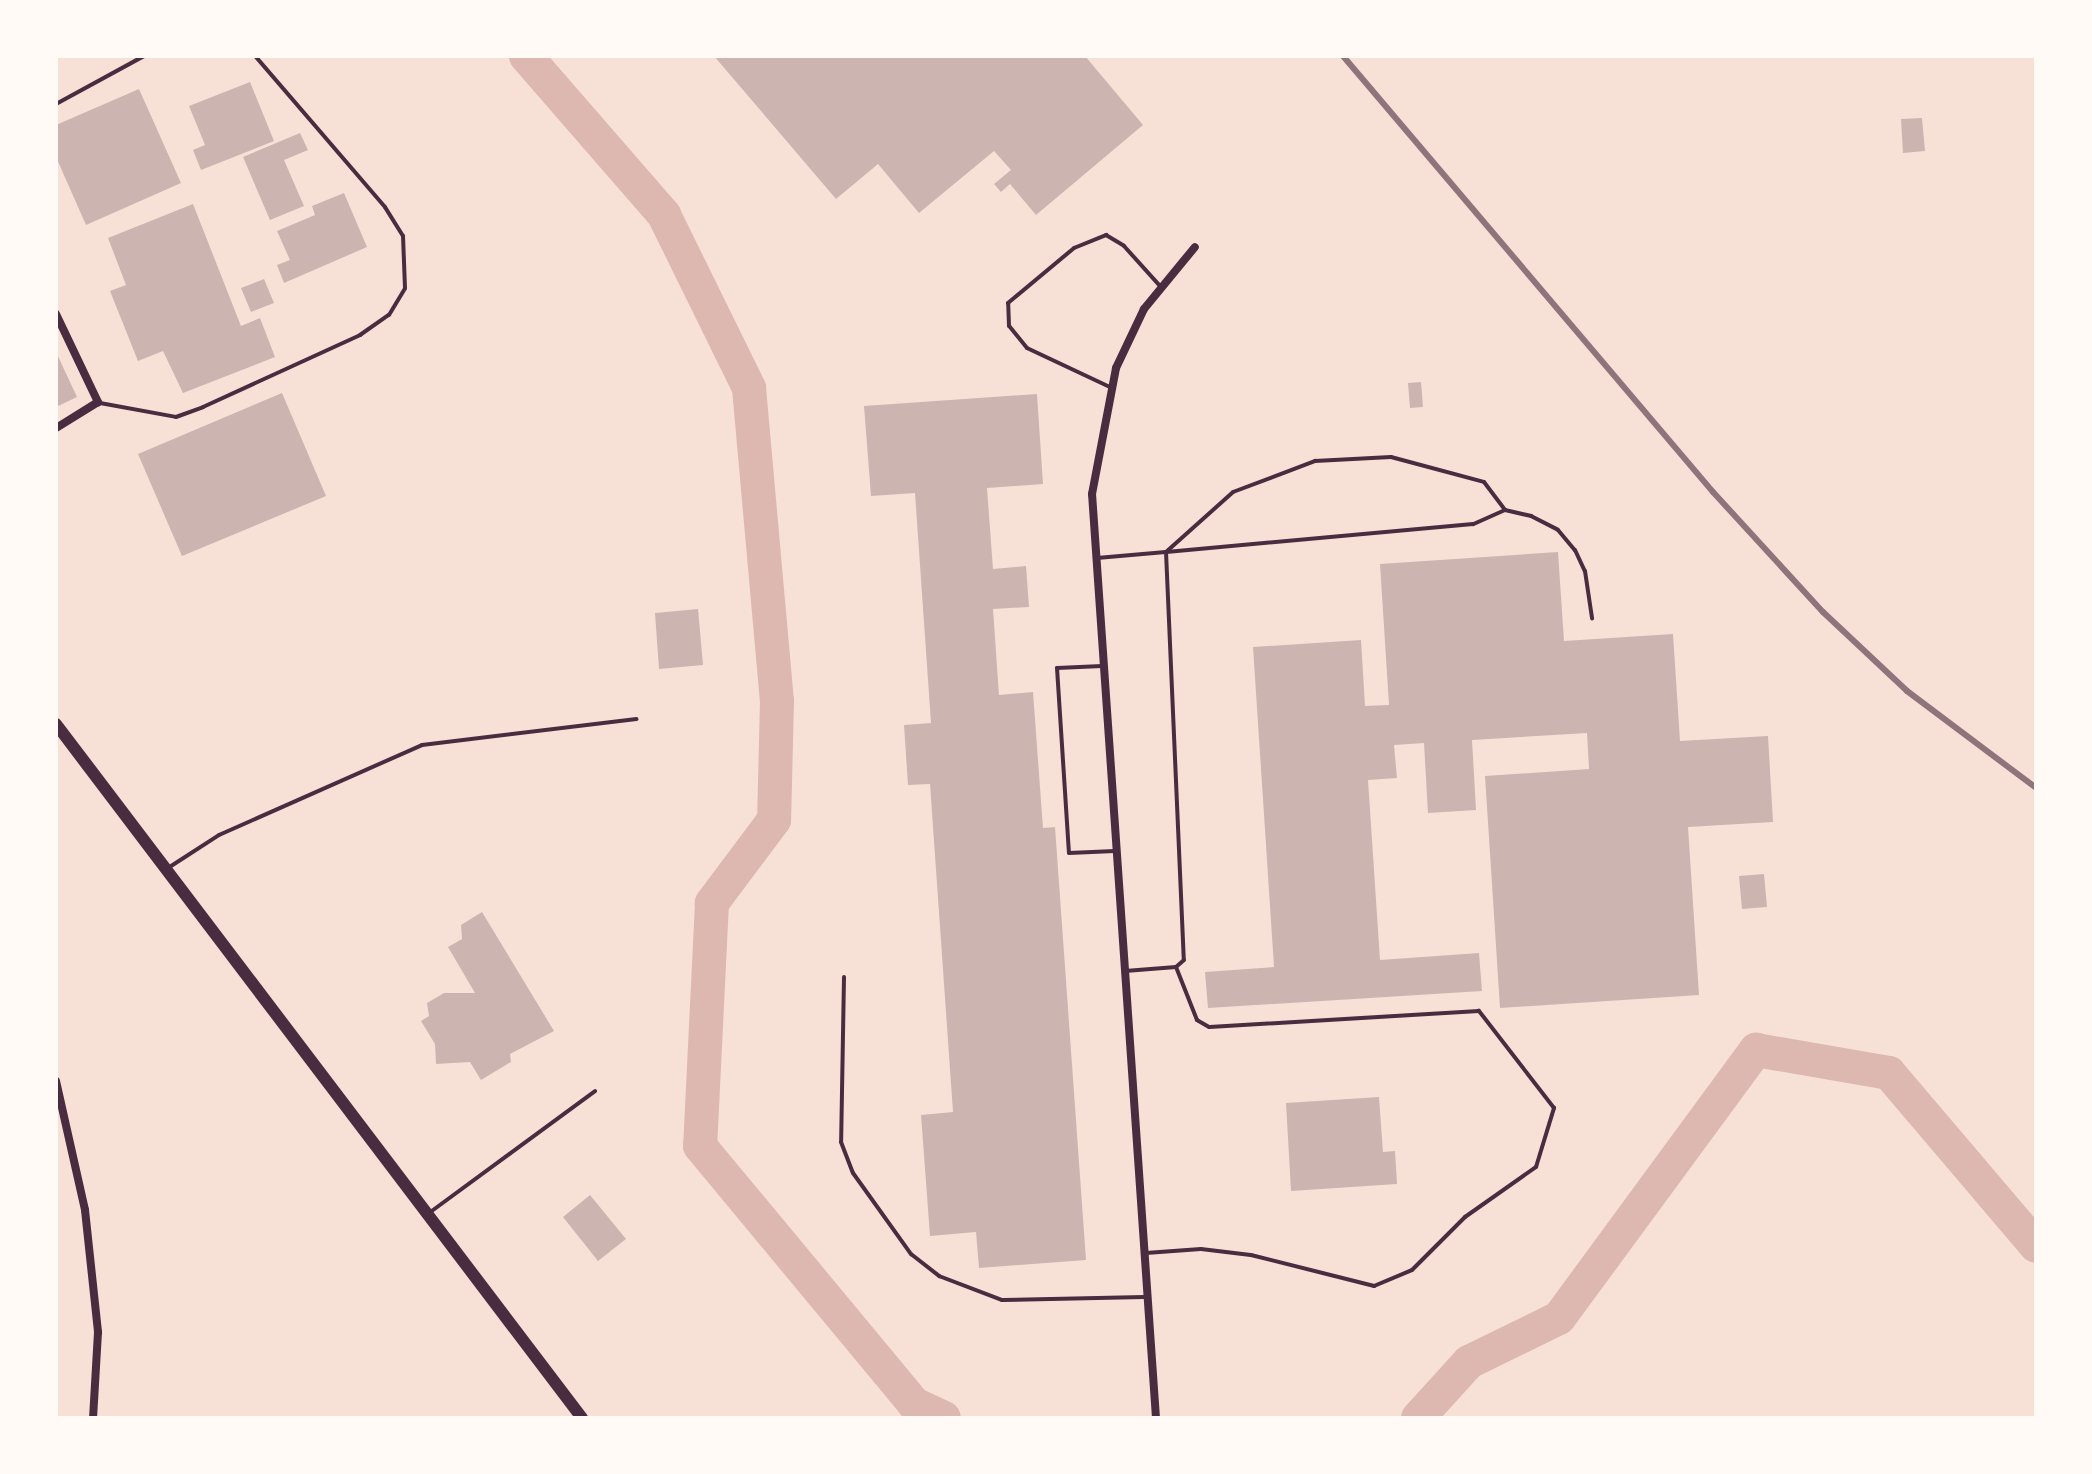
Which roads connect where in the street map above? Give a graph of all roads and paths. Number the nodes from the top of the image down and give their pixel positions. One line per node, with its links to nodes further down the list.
1 (144, 56): 3 (lane)
2 (255, 56): 8 (lane)
3 (56, 104)
4 (1195, 247): 5 (street)
5 (1160, 286): 7 (street); 7 (lane)
6 (56, 314): 8 (street)
7 (1112, 388): 12 (street)
8 (98, 402): 9 (street)
9 (56, 428)
10 (1505, 510): 11 (lane); 11 (lane); 13 (lane)
11 (1166, 552): 12 (lane); 19 (lane)
12 (1096, 558): 14 (street)
13 (1592, 618)
14 (1103, 666): 17 (street); 17 (lane)
15 (636, 719): 18 (lane)
16 (56, 724): 18 (main road)
17 (1115, 851): 20 (street)
18 (166, 870): 24 (main road)
19 (1176, 967): 20 (lane); 25 (lane)
20 (1123, 971): 25 (street)
21 (844, 977): 26 (lane)
22 (56, 1081): 27 (street)
23 (595, 1091): 24 (lane)
24 (427, 1214): 28 (main road)
25 (1141, 1253): 26 (street)
26 (1144, 1297): 29 (street)
27 (93, 1418)
28 (582, 1418)
29 (1156, 1418)

